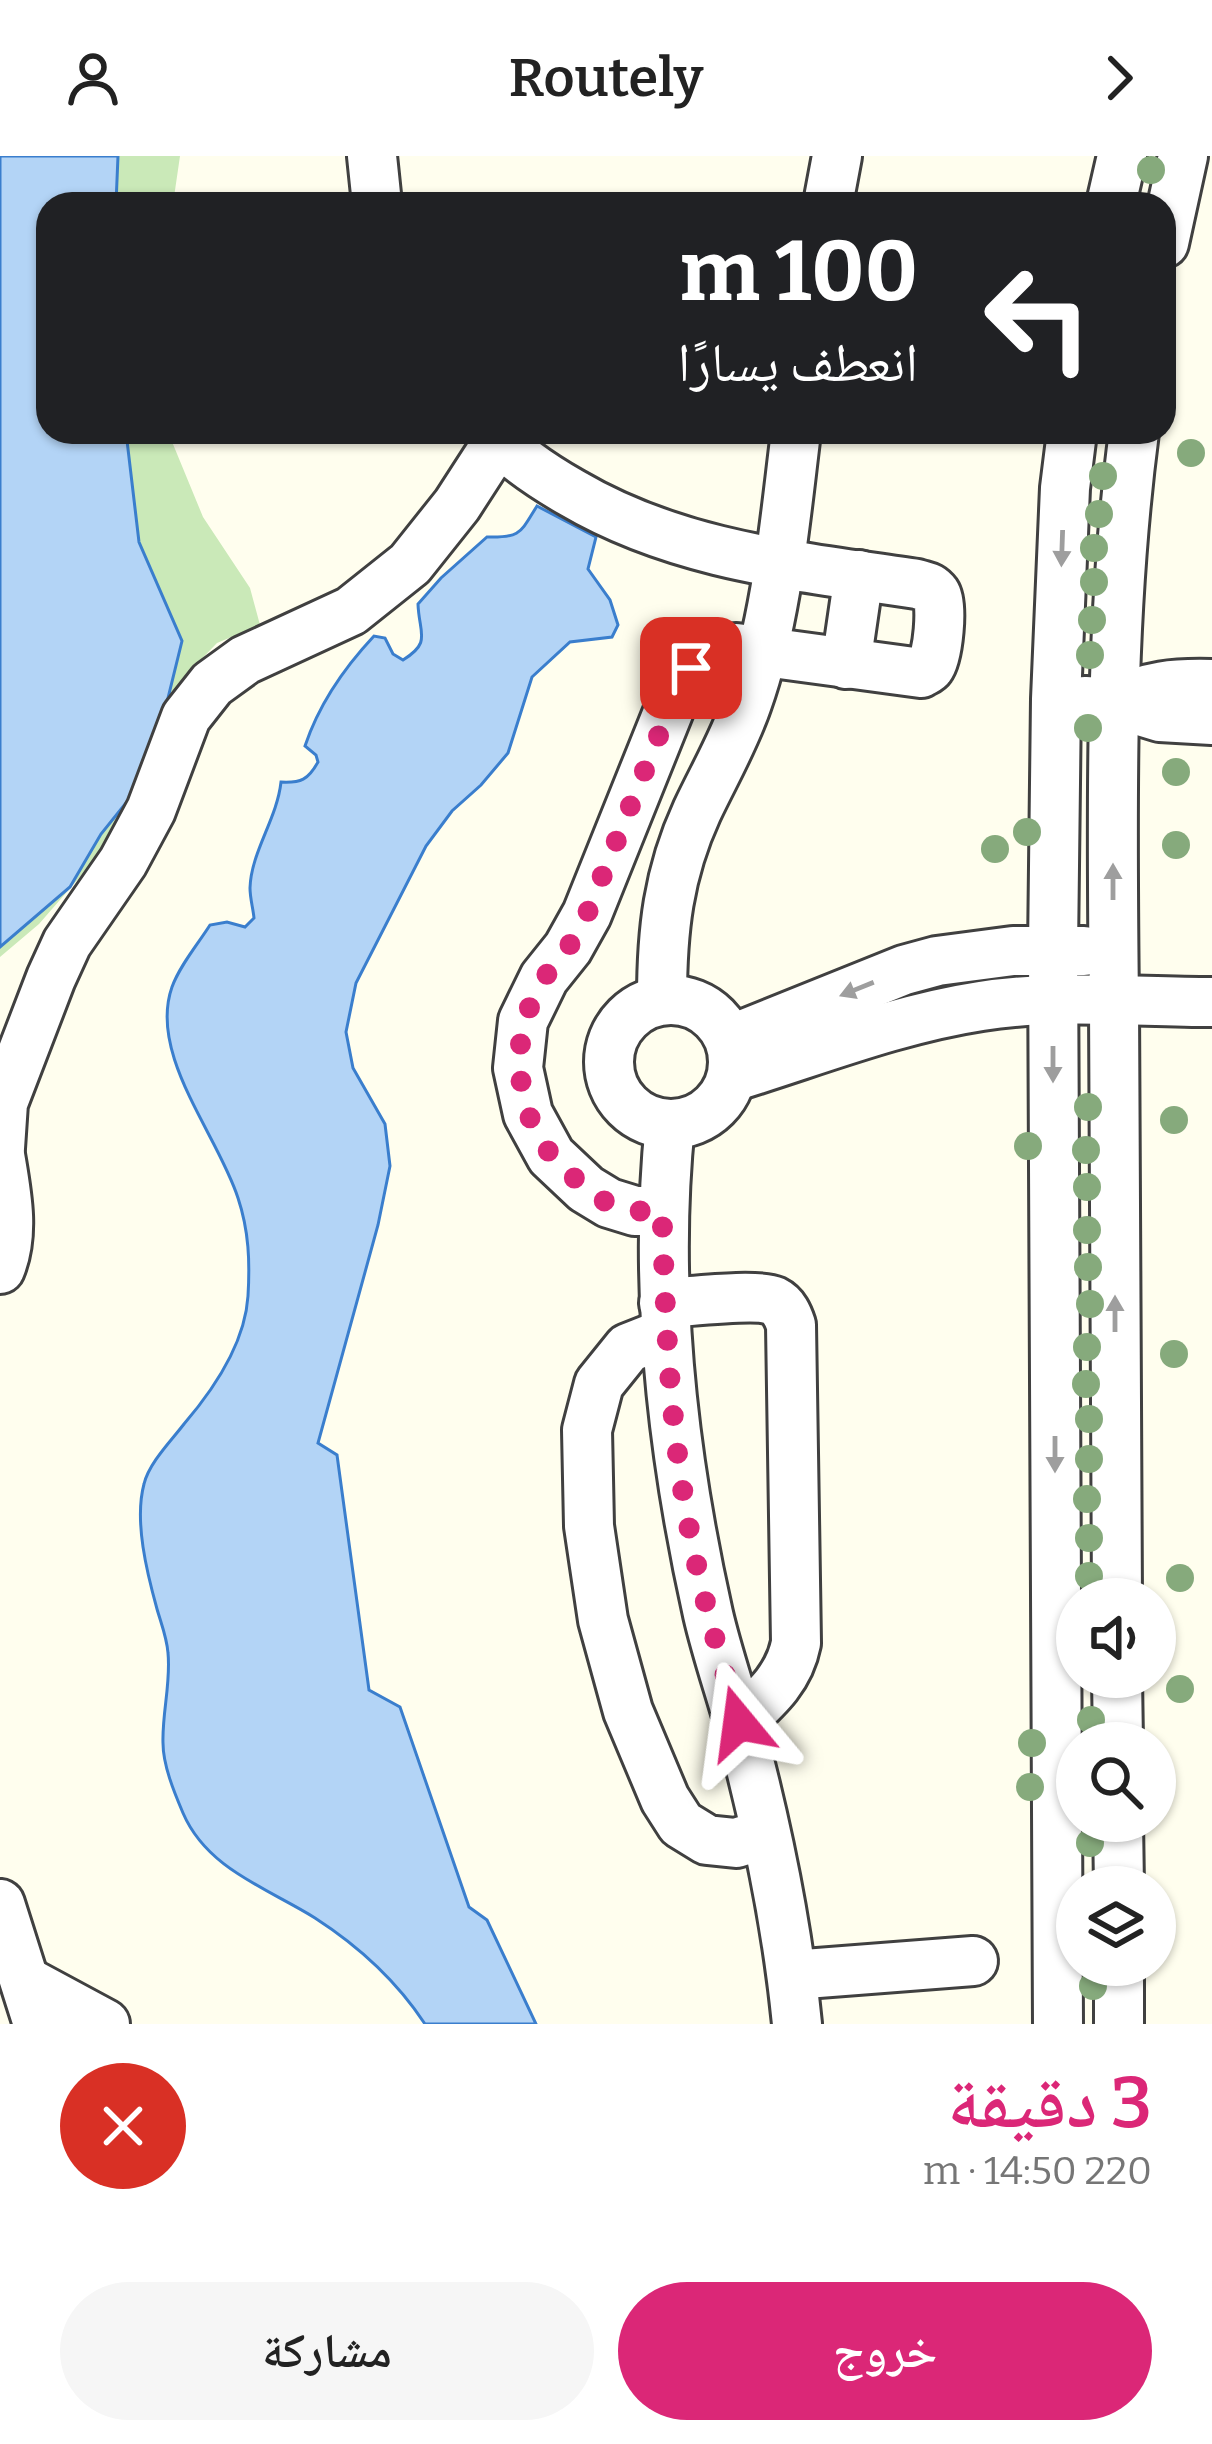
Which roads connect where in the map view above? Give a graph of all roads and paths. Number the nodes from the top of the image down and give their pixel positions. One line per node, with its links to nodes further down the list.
1 (372, 156): 5 (street)
2 (836, 156): 6 (street)
3 (1122, 156): 7 (street)
4 (1183, 156): 8 (street)
5 (376, 192)
6 (830, 192)
7 (1114, 192)
8 (1175, 192)
9 (491, 444): 32 (street)
10 (505, 444): 14 (street)
11 (794, 444): 14 (street)
12 (1070, 444): 19 (street, one-way to 19)
13 (1132, 444): 20 (street)
14 (779, 562): 15 (street); 16 (street)
15 (859, 575): 17 (street); 17 (street)
16 (761, 652): 17 (street); 25 (street); 33 (street)
17 (846, 664)
18 (1212, 684): 20 (street)
19 (1056, 699): 20 (street); 22 (street)
20 (1114, 703): 21 (street); 23 (street, one-way to 20)
21 (1212, 720)
22 (1053, 950): 23 (street); 24 (street); 26 (street)
23 (1113, 951): 27 (street)
24 (937, 961): 29 (street); 30 (street, one-way to 30)
25 (662, 999): 30 (street); 31 (street)
26 (1052, 999): 27 (street); 29 (street); 46 (street, one-way to 46)
27 (1114, 1001): 28 (street); 36 (street, one-way to 27)
28 (1212, 1002)
29 (948, 1012): 30 (street)
30 (731, 1058): 31 (street)
31 (670, 1124): 33 (street)
32 (0, 1152): 34 (street)
33 (662, 1211): 35 (street)
34 (0, 1269)
35 (665, 1318): 37 (street); 37 (street); 38 (street)
36 (1117, 1578)
37 (739, 1723): 38 (street)
38 (765, 1834): 41 (street)
39 (0, 1904): 43 (street)
40 (973, 1961): 41 (street)
41 (792, 1975): 45 (street)
42 (1119, 1986): 47 (street)
43 (32, 2003): 44 (street)
44 (105, 2024)
45 (797, 2024)
46 (1058, 2024)
47 (1119, 2024)

